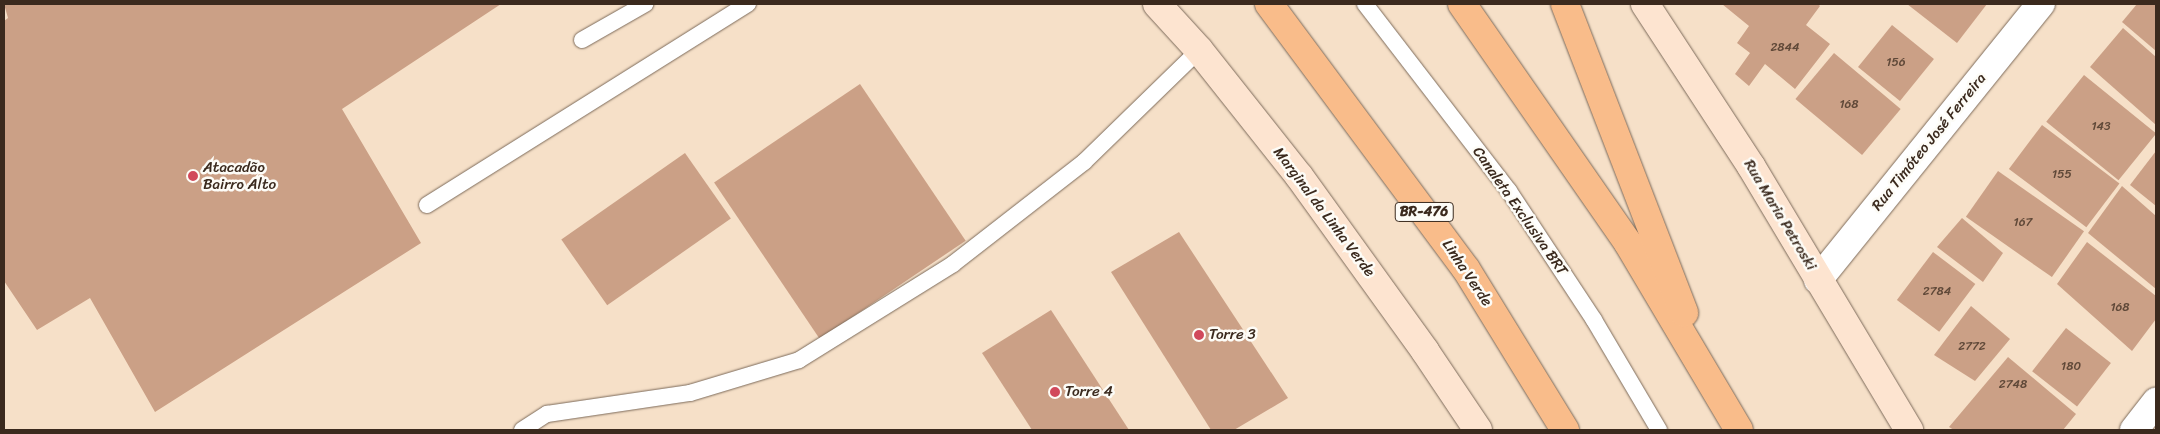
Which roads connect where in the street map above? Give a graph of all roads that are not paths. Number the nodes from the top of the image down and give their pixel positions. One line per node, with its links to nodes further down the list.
1 (645, 4): 10 (lane)
2 (748, 4): 12 (lane)
3 (1157, 4): 11 (main road, Marginal da Linha Verde)
4 (1269, 4): 18 (highway, Linha Verde / BR-476)
5 (1364, 4): 19 (lane, Canaleta Exclusiva BRT)
6 (1462, 4): 14 (highway)
7 (1565, 4): 14 (highway)
8 (1645, 4): 13 (main road, Rua Maria Petroski)
9 (2041, 4): 13 (street, Rua Timóteo José Ferreira)
10 (582, 40)
11 (1199, 50): 16 (lane); 17 (main road, Marginal da Linha Verde)
12 (427, 205)
13 (1818, 280): 21 (main road, Rua Maria Petroski)
14 (1713, 386): 20 (highway)
15 (2156, 402): 22 (street)
16 (522, 430)
17 (1478, 430)
18 (1564, 430)
19 (1659, 430)
20 (1739, 430)
21 (1909, 430)
22 (2134, 430)

